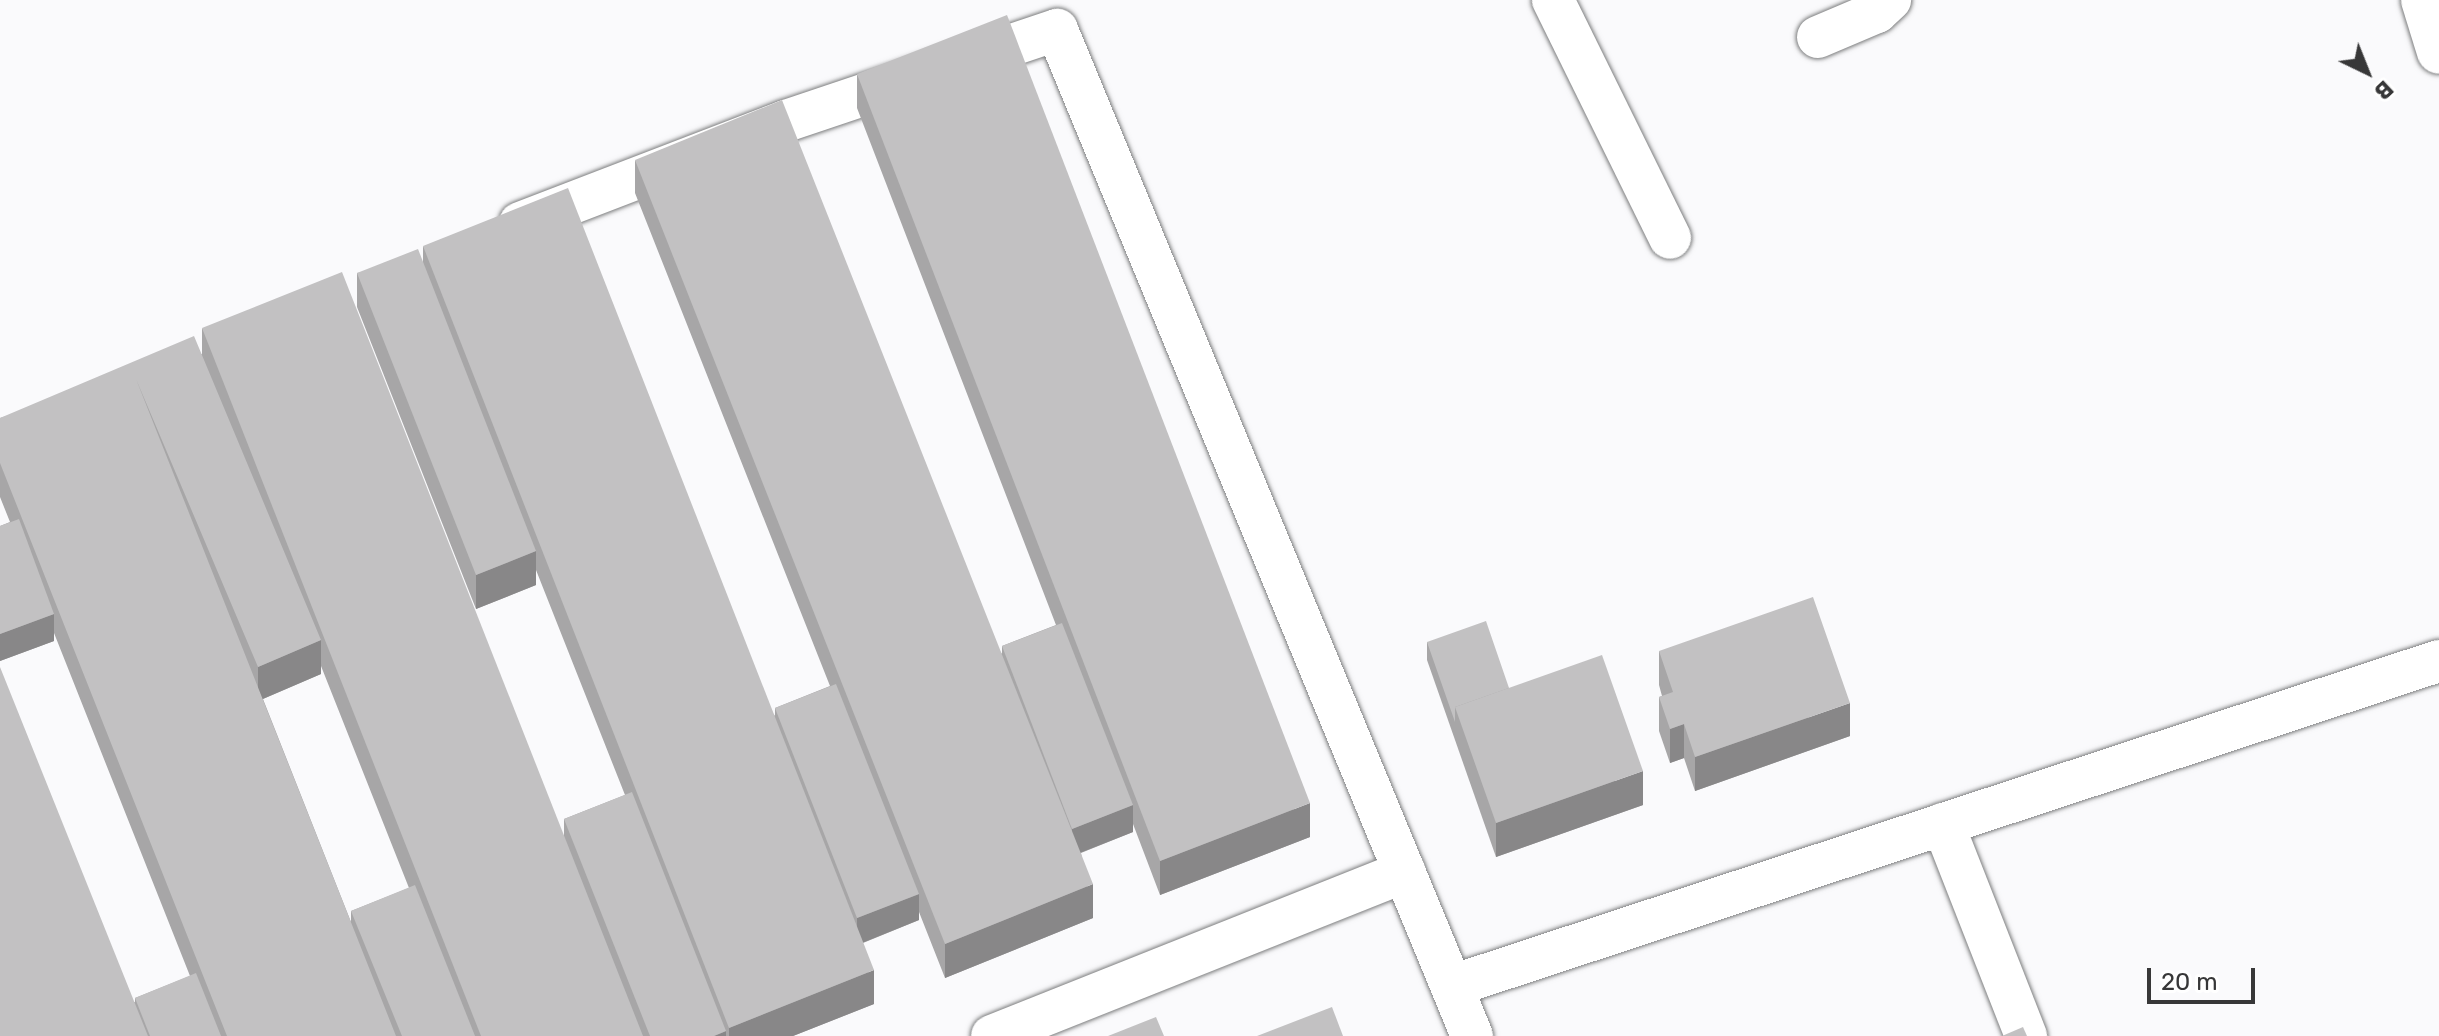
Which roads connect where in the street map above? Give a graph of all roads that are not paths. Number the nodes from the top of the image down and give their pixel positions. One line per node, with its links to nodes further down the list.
1 (1553, 0): 7 (lane)
2 (1890, 0): 4 (lane)
3 (2423, 0): 5 (main road)
4 (1818, 37)
5 (2439, 52)
6 (482, 238): 10 (lane)
7 (1670, 238)
8 (2439, 661): 9 (lane)
9 (1943, 824): 11 (lane); 12 (lane)
10 (1405, 872): 11 (lane); 13 (lane)
11 (1452, 986): 14 (lane)
12 (2022, 1035)
13 (992, 1036)
14 (1472, 1036)

